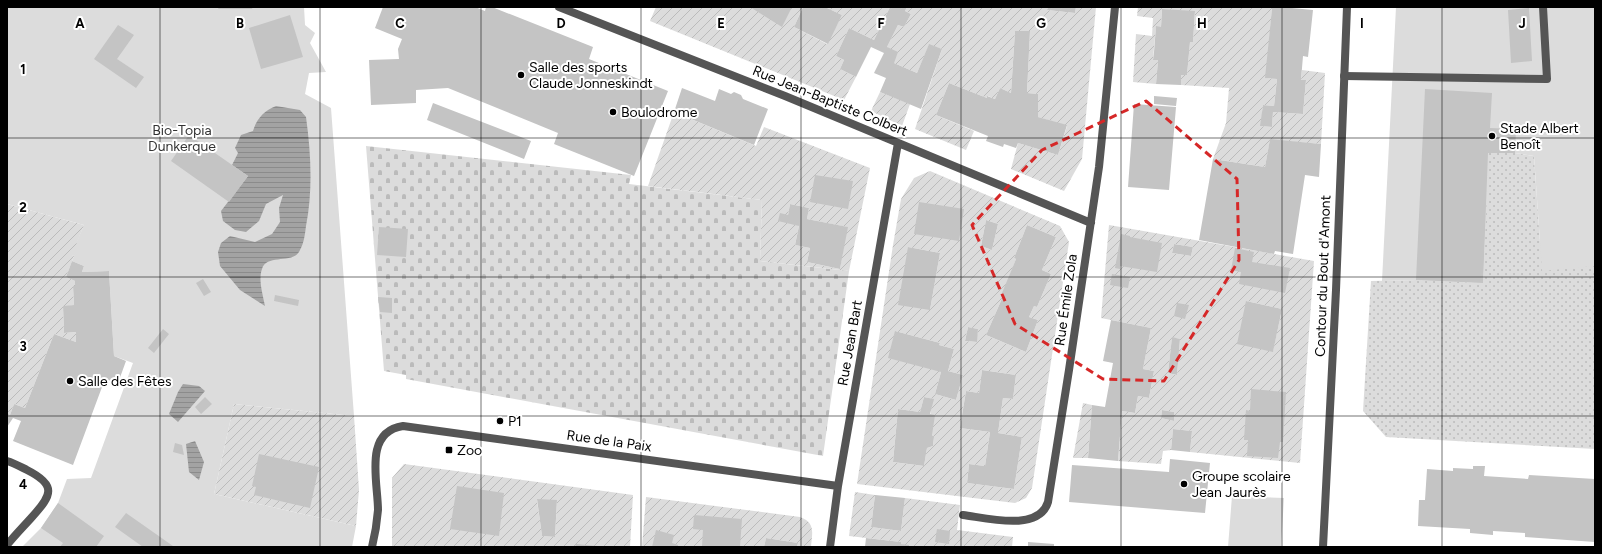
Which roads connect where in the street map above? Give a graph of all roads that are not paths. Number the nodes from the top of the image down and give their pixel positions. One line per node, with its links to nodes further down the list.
1 (559, 7): 6 (street, Rue Jean-Baptiste Colbert)
2 (1115, 7): 7 (street, Rue Émile Zola)
3 (1347, 7): 5 (street, Contour du Bout d'Amont)
4 (1543, 7): 5 (street)
5 (1344, 76): 14 (street, Contour du Bout d'Amont)
6 (898, 143): 7 (street, Rue Jean-Baptiste Colbert); 9 (street, Rue Jean Bart)
7 (1091, 223): 10 (street, Rue Émile Zola)
8 (7, 461): 11 (street)
9 (838, 486): 12 (street, Rue de la Paix); 13 (street, Rue Jean Bart)
10 (963, 515)
11 (7, 544)
12 (372, 547)
13 (830, 547)
14 (1323, 547)

